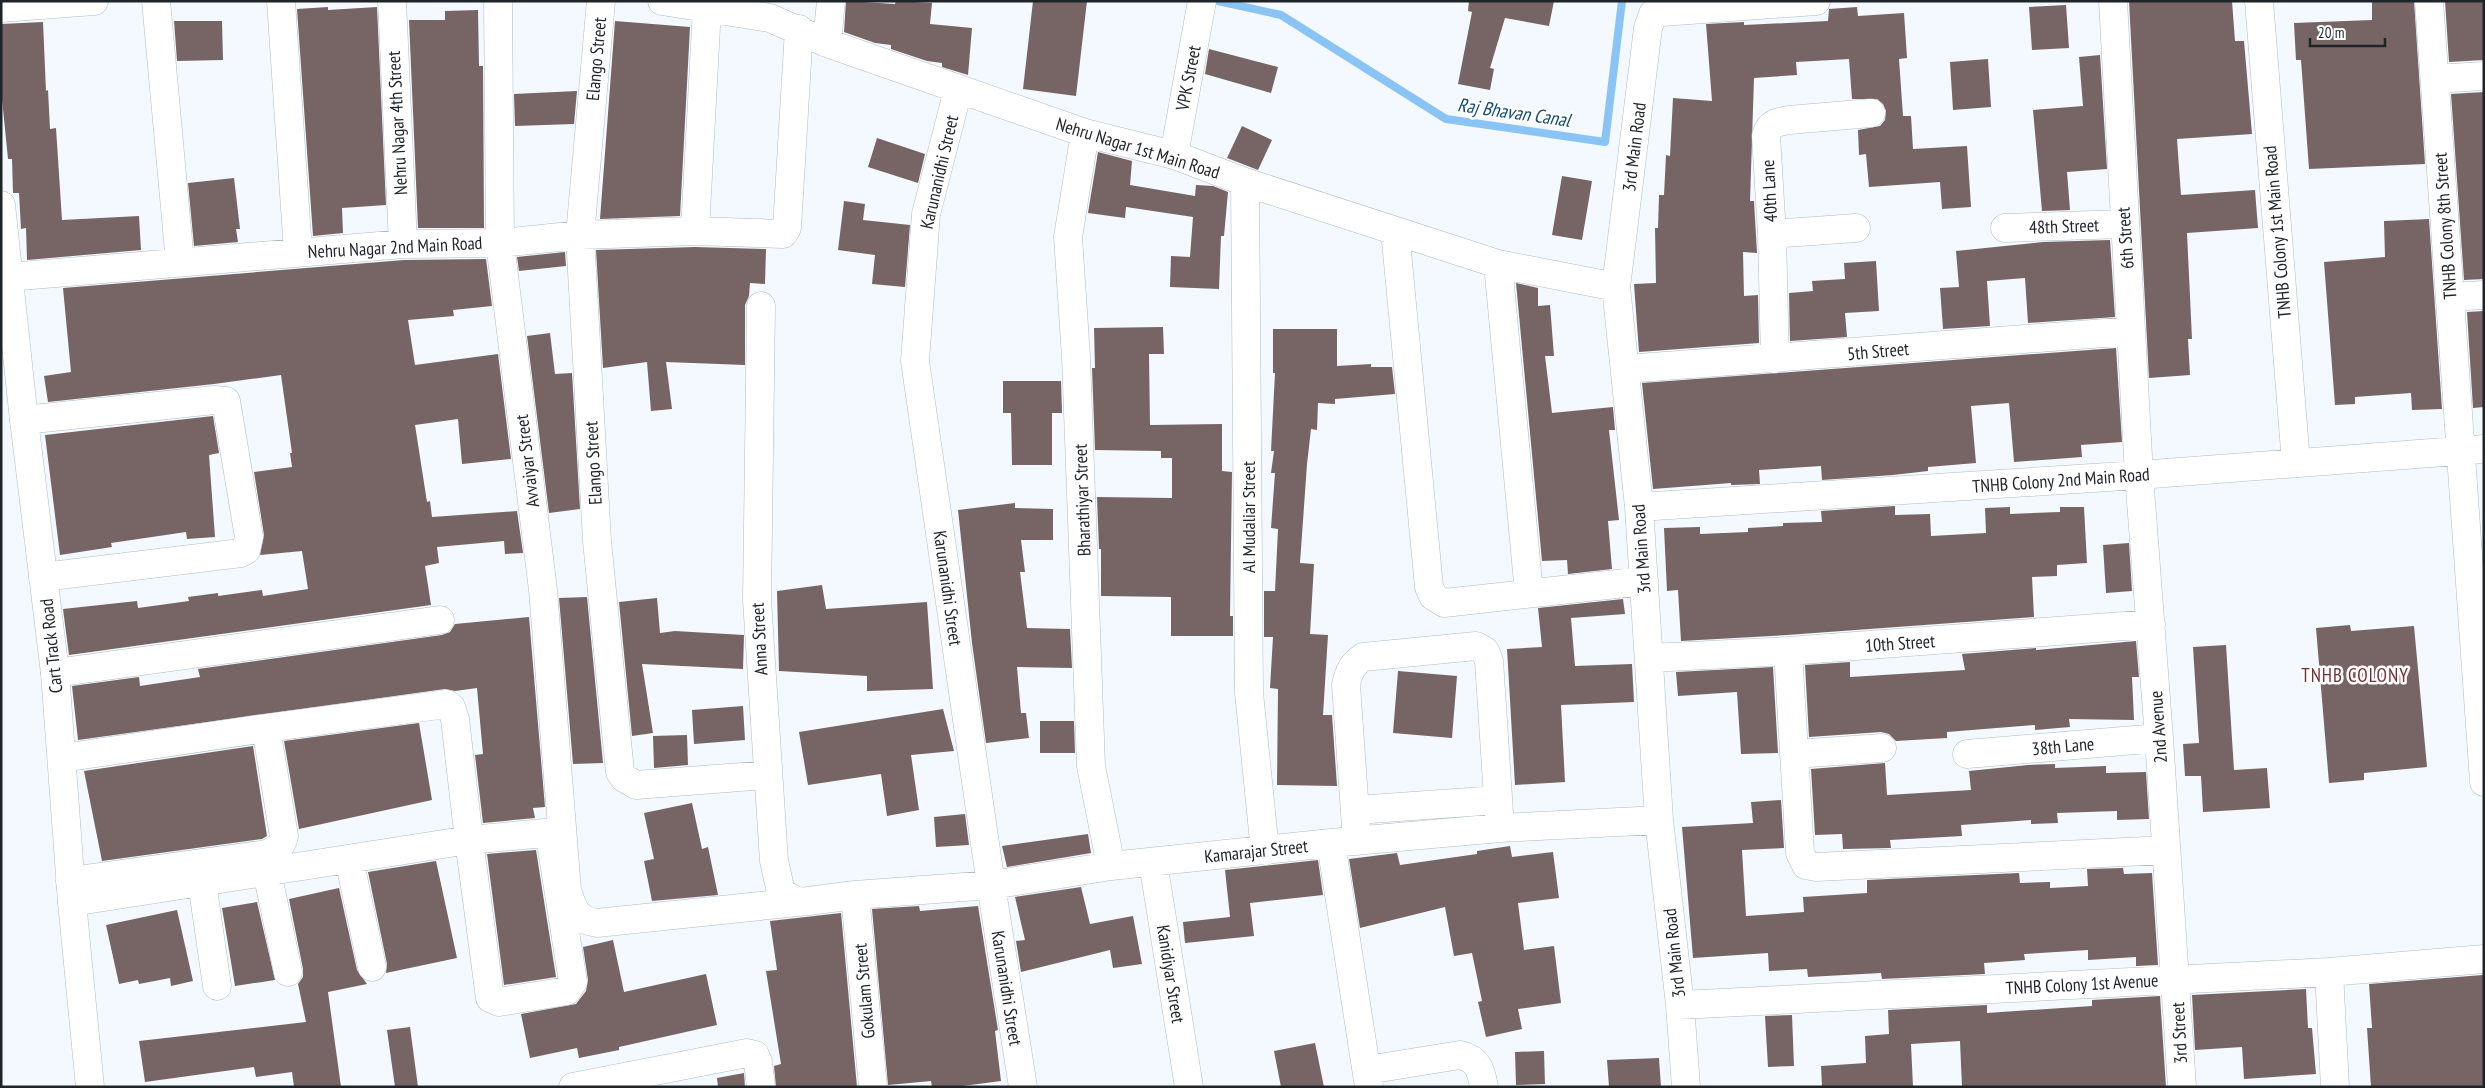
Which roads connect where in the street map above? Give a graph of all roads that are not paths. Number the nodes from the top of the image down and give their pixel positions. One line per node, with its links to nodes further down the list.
1 (94, 1): 16 (street)
2 (156, 1): 39 (street)
3 (281, 1): 38 (street)
4 (392, 1): 37 (street, Nehru Nagar 4th Street)
5 (498, 1): 36 (street, Avvaiyar Street)
6 (602, 1): 35 (street, Elango Street)
7 (662, 1): 13 (street, Nehru Nagar 1st Main Road)
8 (831, 1): 20 (street)
9 (1816, 1): 14 (street)
10 (2112, 1): 29 (street, 6th Street)
11 (2259, 1): 51 (street, TNHB Colony 1st Main Road)
12 (2429, 1): 22 (street, TNHB Colony 8th Street)
13 (667, 2): 17 (street, Nehru Nagar 1st Main Road)
14 (1765, 3): 42 (street, 3rd Main Road)
15 (1201, 6): 26 (street, VPK Street)
16 (1, 8)
17 (707, 8): 18 (street, Nehru Nagar 1st Main Road); 32 (street)
18 (770, 10): 19 (street, Nehru Nagar 1st Main Road)
19 (800, 29): 20 (street, Nehru Nagar 1st Main Road); 32 (street, Nehru Nagar 2nd Main Road)
20 (827, 43): 23 (street, Nehru Nagar 1st Main Road)
21 (2484, 76): 22 (street)
22 (2434, 79): 44 (street, TNHB Colony 8th Street)
23 (958, 90): 25 (street, Nehru Nagar 1st Main Road); 85 (street, Karunanidhi Street)
24 (1871, 113): 34 (street, 40th Lane)
25 (1085, 133): 26 (street, Nehru Nagar 1st Main Road); 82 (street, Bharathiyar Street)
26 (1174, 155): 27 (street, Nehru Nagar 1st Main Road)
27 (1245, 182): 33 (street, Nehru Nagar 1st Main Road); 78 (street, Al Mudaliar Street)
28 (1, 206): 41 (street, Cart Track Road)
29 (2124, 224): 31 (street, 48th Street); 46 (street, 6th Street)
30 (1856, 228): 34 (street)
31 (2005, 228)
32 (695, 231): 35 (street, Nehru Nagar 2nd Main Road)
33 (1395, 231): 40 (street, Nehru Nagar 1st Main Road); 56 (street)
34 (1772, 234): 47 (street, 40th Lane)
35 (580, 235): 36 (street, Nehru Nagar 2nd Main Road); 70 (street, Elango Street)
36 (500, 242): 37 (street, Nehru Nagar 2nd Main Road); 88 (street, Avvaiyar Street)
37 (403, 244): 38 (street, Nehru Nagar 2nd Main Road)
38 (298, 252): 39 (street, Nehru Nagar 2nd Main Road)
39 (180, 262): 41 (street, Nehru Nagar 2nd Main Road)
40 (1498, 264): 42 (street, Nehru Nagar 1st Main Road); 56 (street)
41 (8, 277): 49 (street, Cart Track Road)
42 (1616, 287): 48 (street, 3rd Main Road)
43 (2484, 295): 44 (street)
44 (2450, 297): 50 (street, TNHB Colony 8th Street)
45 (761, 306): 70 (street, Anna Street)
46 (2131, 331): 47 (street, 5th Street); 52 (street, 6th Street)
47 (1775, 359): 48 (street, 5th Street)
48 (1625, 369): 53 (street, 3rd Main Road)
49 (24, 420): 54 (street, Cart Track Road); 54 (street)
50 (2472, 450): 51 (street, TNHB Colony 2nd Main Road); 57 (street, TNHB Colony 8th Street)
51 (2296, 463): 52 (street, TNHB Colony 2nd Main Road)
52 (2139, 475): 53 (street, TNHB Colony 2nd Main Road); 59 (street, 2nd Avenue)
53 (1638, 507): 55 (street, 3rd Main Road)
54 (43, 577): 62 (street, Cart Track Road)
55 (1644, 581): 56 (street); 61 (street, 3rd Main Road)
56 (1529, 593)
57 (2477, 597): 63 (street, TNHB Colony 8th Street)
58 (440, 620): 62 (street)
59 (2151, 624): 60 (street, 10th Street); 65 (street, 2nd Avenue)
60 (1788, 651): 61 (street, 10th Street); 67 (street)
61 (1649, 658): 74 (street, 3rd Main Road)
62 (55, 673): 69 (street, Cart Track Road)
63 (2481, 702): 71 (street, TNHB Colony 8th Street)
64 (266, 728): 69 (street); 76 (street); 86 (street)
65 (2159, 738): 68 (street, 38th Lane); 79 (street, 2nd Avenue)
66 (1882, 748): 67 (street)
67 (1794, 754): 79 (street)
68 (1968, 754)
69 (62, 758): 86 (street, Cart Track Road)
70 (768, 775): 88 (street, Anna Street)
71 (2484, 782)
72 (1498, 800): 73 (street); 73 (street); 75 (street)
73 (1356, 810): 77 (street)
74 (1659, 820): 75 (street, Kamarajar Street); 95 (street, 3rd Main Road)
75 (1500, 828): 77 (street, Kamarajar Street)
76 (469, 840): 76 (street); 80 (street)
77 (1344, 842): 78 (street, Kamarajar Street); 96 (street)
78 (1265, 850): 81 (street, Kamarajar Street)
79 (2166, 850): 93 (street, 2nd Avenue)
80 (349, 859): 83 (street); 90 (street)
81 (1154, 862): 82 (street, Kamarajar Street); 102 (street, Kanidiyar Street)
82 (1111, 866): 85 (street, Kamarajar Street)
83 (267, 872): 84 (street); 91 (street)
84 (202, 882): 86 (street); 94 (street)
85 (991, 884): 87 (street, Kamarajar Street); 101 (street, Karunanidhi Street)
86 (71, 892): 97 (street, Cart Track Road)
87 (855, 895): 88 (street); 100 (street, Gokulam Street)
88 (798, 902)
89 (2484, 959): 92 (street, TNHB Colony 1st Avenue)
90 (372, 967)
91 (288, 972)
92 (2329, 972): 93 (street, TNHB Colony 1st Avenue); 106 (street)
93 (2176, 978): 95 (street, TNHB Colony 1st Avenue); 105 (street, 3rd Street)
94 (217, 986)
95 (1680, 1005): 104 (street, 3rd Main Road)
96 (1368, 1078): 103 (street)
97 (90, 1087)
98 (573, 1087): 99 (street)
99 (761, 1087)
100 (873, 1087)
101 (1023, 1087)
102 (1189, 1087)
103 (1484, 1087)
104 (1686, 1087)
105 (2182, 1087)
106 (2335, 1087)

